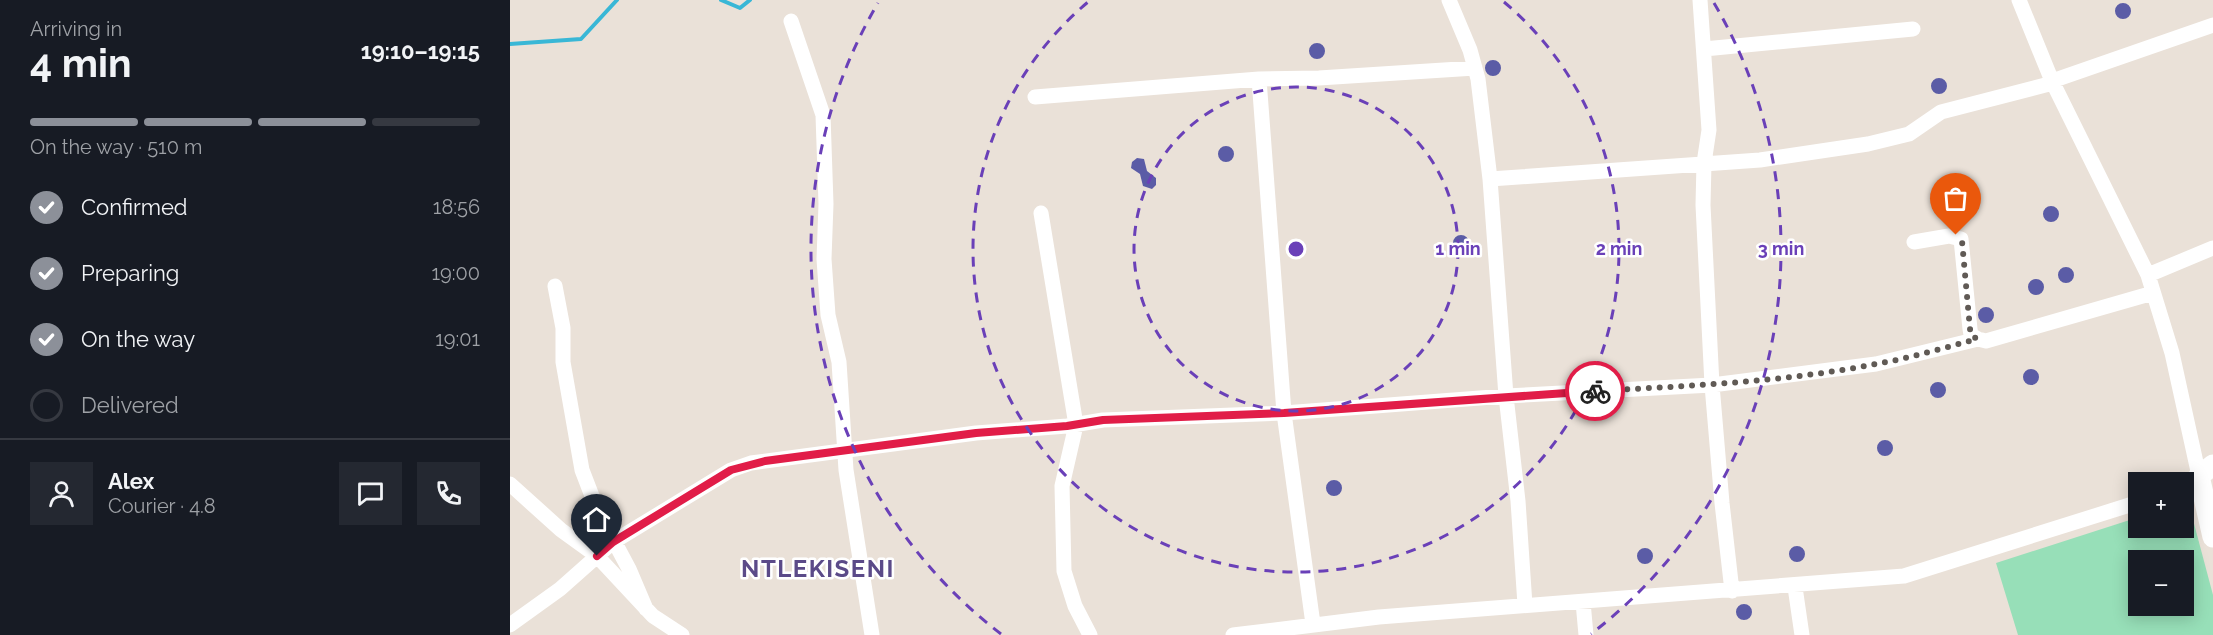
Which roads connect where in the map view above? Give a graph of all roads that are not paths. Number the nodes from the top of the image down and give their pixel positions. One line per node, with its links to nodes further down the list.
1 (1449, 0): 8 (street)
2 (1700, 0): 7 (street)
3 (2019, 0): 10 (street)
4 (791, 21): 25 (street)
5 (2213, 25): 10 (street)
6 (1913, 29): 7 (street)
7 (1704, 49): 12 (street)
8 (1475, 68): 9 (street); 13 (street)
9 (1259, 79): 11 (street); 23 (street)
10 (2053, 82): 12 (street); 17 (street)
11 (1035, 97)
12 (1704, 163): 13 (street); 21 (street)
13 (1490, 179): 22 (street)
14 (1041, 213): 24 (street)
15 (1914, 242): 20 (street)
16 (2213, 248): 17 (street)
17 (2148, 274): 19 (street)
18 (555, 285): 30 (street)
19 (2153, 293): 20 (street); 26 (street)
20 (1977, 339): 21 (street)
21 (1712, 385): 22 (street); 33 (street)
22 (1506, 396): 23 (street); 35 (street)
23 (1284, 413): 24 (street); 37 (street)
24 (1076, 425): 25 (street); 41 (street)
25 (845, 451): 30 (street); 40 (street)
26 (2199, 478): 29 (street)
27 (510, 484): 31 (street)
28 (2128, 505): 32 (street)
29 (2213, 537)
30 (613, 542): 31 (street); 36 (street)
31 (597, 556): 36 (street); 38 (street)
32 (1795, 586): 33 (street); 44 (street)
33 (1732, 591): 34 (street)
34 (1583, 602): 35 (street); 43 (street)
35 (1525, 605): 37 (street)
36 (646, 609): 39 (street)
37 (1313, 624): 42 (street)
38 (510, 625)
39 (682, 635)
40 (872, 635)
41 (1090, 635)
42 (1233, 635)
43 (1586, 635)
44 (1802, 635)

